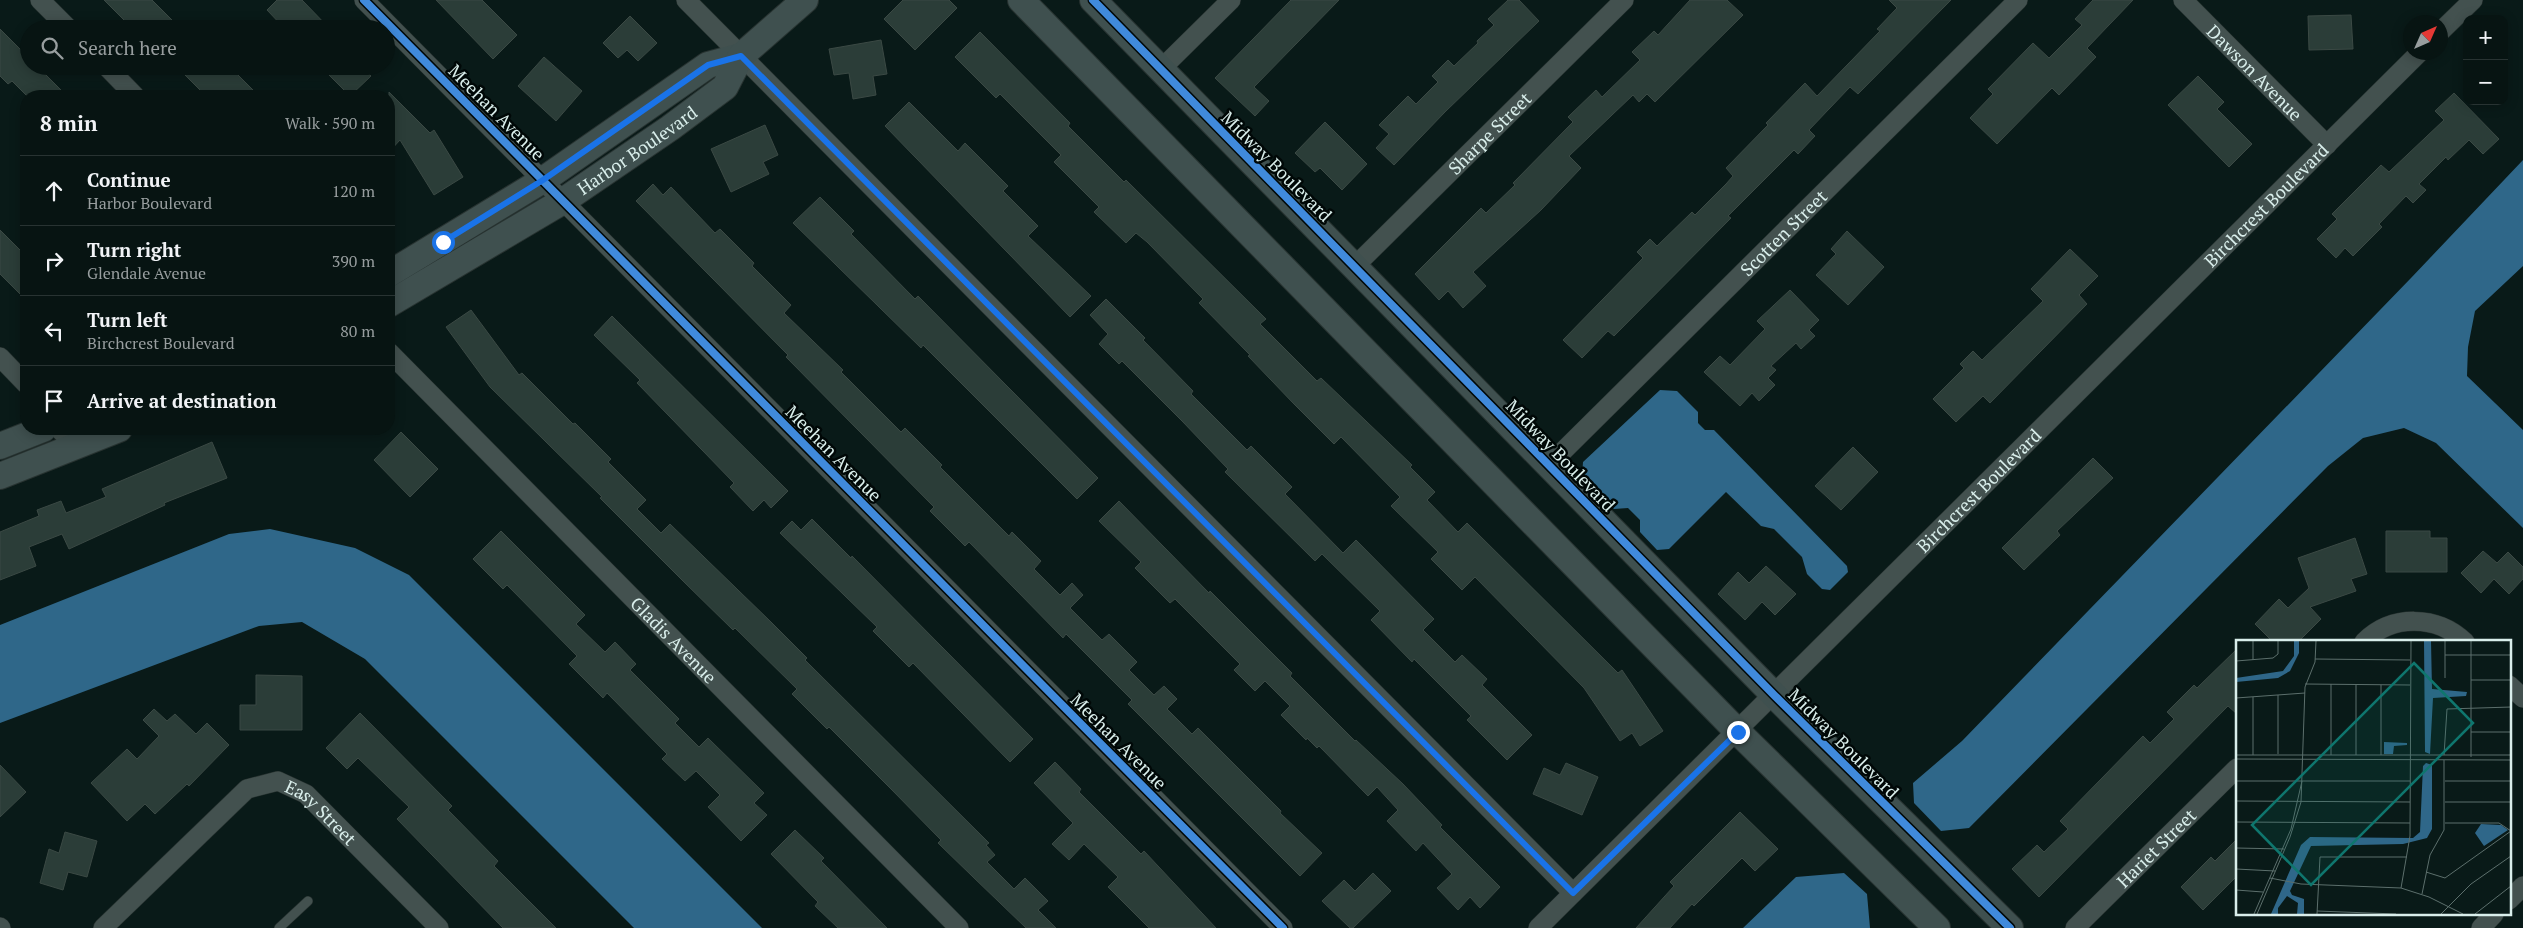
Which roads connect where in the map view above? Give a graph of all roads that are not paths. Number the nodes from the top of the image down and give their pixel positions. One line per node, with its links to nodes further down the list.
1 (40, 0): 12 (street)
2 (364, 0): 13 (street, Meehan Avenue)
3 (686, 0): 16 (street)
4 (805, 0): 16 (street, Harbor Boulevard)
5 (1021, 0): 41 (street)
6 (1093, 0): 18 (street, Midway Boulevard)
7 (1231, 0): 18 (street)
8 (1624, 0): 24 (street, Sharpe Street)
9 (2018, 0): 34 (street, Scotten Street)
10 (2183, 0): 21 (street, Dawson Avenue)
11 (2473, 0): 14 (street)
12 (59, 20)
13 (384, 20)
14 (2448, 24)
15 (395, 31): 22 (street, Meehan Avenue)
16 (741, 56): 22 (street, Harbor Boulevard); 23 (street, Harbor Boulevard); 44 (street)
17 (2412, 60): 21 (street, Birchcrest Boulevard)
18 (1161, 69): 24 (street, Midway Boulevard)
19 (115, 75): 20 (street)
20 (130, 90)
21 (2327, 146): 39 (street, Birchcrest Boulevard)
22 (543, 180): 23 (street, Meehan Avenue); 25 (street, Harbor Boulevard)
23 (563, 201): 26 (street, Harbor Boulevard); 52 (street, Meehan Avenue)
24 (1355, 266): 34 (street, Midway Boulevard)
25 (395, 270)
26 (395, 300)
27 (0, 358): 29 (street)
28 (395, 358): 51 (street, Gladis Avenue)
29 (20, 378)
30 (28, 435): 33 (street)
31 (80, 435): 32 (street)
32 (67, 437): 35 (street)
33 (0, 446)
34 (1549, 464): 39 (street, Midway Boulevard)
35 (0, 476)
36 (2367, 640): 37 (street)
37 (2463, 640)
38 (2510, 686): 40 (street)
39 (1775, 696): 41 (street, Birchcrest Boulevard); 55 (street, Midway Boulevard)
40 (2523, 698)
41 (1738, 732): 44 (street, Birchcrest Boulevard); 54 (street)
42 (2236, 769): 56 (street, Hariet Street)
43 (2523, 886): 45 (street)
44 (1573, 893): 53 (street, Birchcrest Boulevard)
45 (2510, 899)
46 (308, 901): 49 (lane)
47 (2492, 916): 57 (street)
48 (103, 928): 50 (street, Easy Street)
49 (279, 928)
50 (439, 928)
51 (959, 928)
52 (1283, 928)
53 (1538, 928)
54 (1937, 928)
55 (2010, 928)
56 (2075, 928)
57 (2481, 928)

